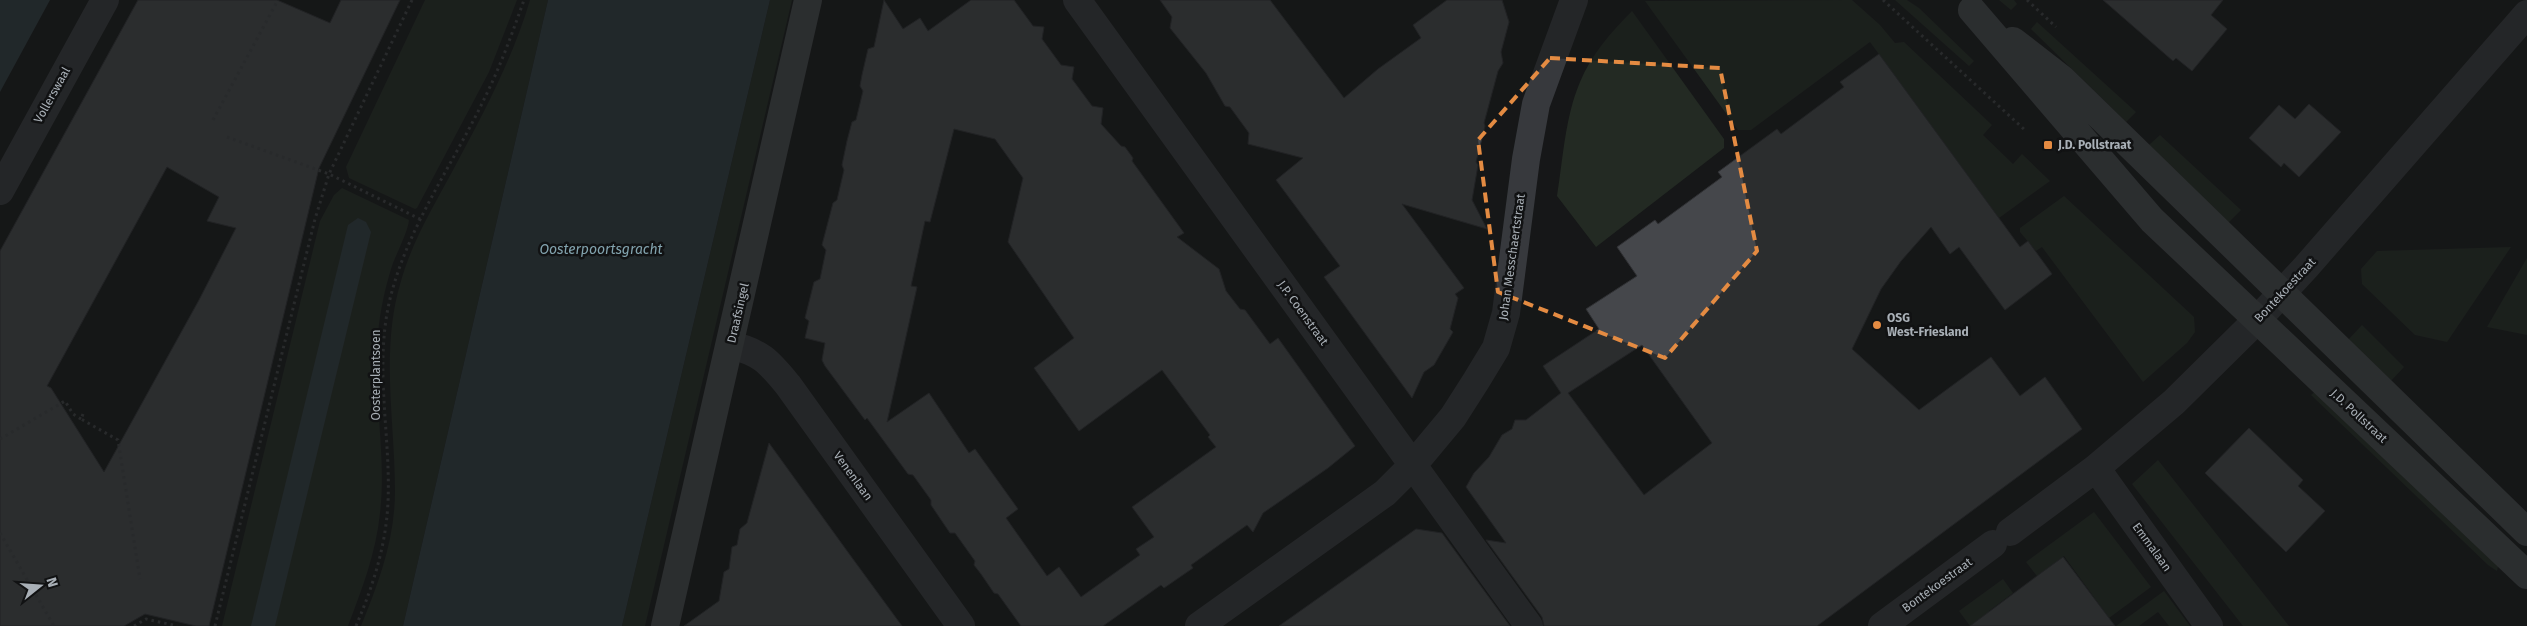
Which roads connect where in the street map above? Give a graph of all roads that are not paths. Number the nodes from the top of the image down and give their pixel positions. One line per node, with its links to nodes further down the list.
1 (105, 0): 7 (street, Vollerswaal)
2 (808, 0): 10 (street, Draafsingel)
3 (1077, 0): 11 (street, J.P. Coenstraat)
4 (1574, 0): 11 (street, Johan Messchaertstraat)
5 (1966, 5): 8 (street, J.D. Pollstraat); 9 (street, J.D. Pollstraat)
6 (2527, 14): 8 (street, Bontekoestraat)
7 (0, 191)
8 (2282, 293): 9 (street, Bontekoestraat); 13 (street, J.D. Pollstraat)
9 (2257, 320): 12 (street, Bontekoestraat); 14 (street, J.D. Pollstraat)
10 (730, 345): 15 (street, Draafsingel); 16 (street, Venenlaan)
11 (1413, 466): 17 (street, Johan Messchaertstraat); 18 (street, J.P. Coenstraat)
12 (2096, 468): 19 (street, Bontekoestraat); 20 (street, Emmalaan)
13 (2527, 532)
14 (2527, 575)
15 (665, 626)
16 (961, 626)
17 (1199, 626)
18 (1529, 626)
19 (1882, 626)
20 (2209, 626)

